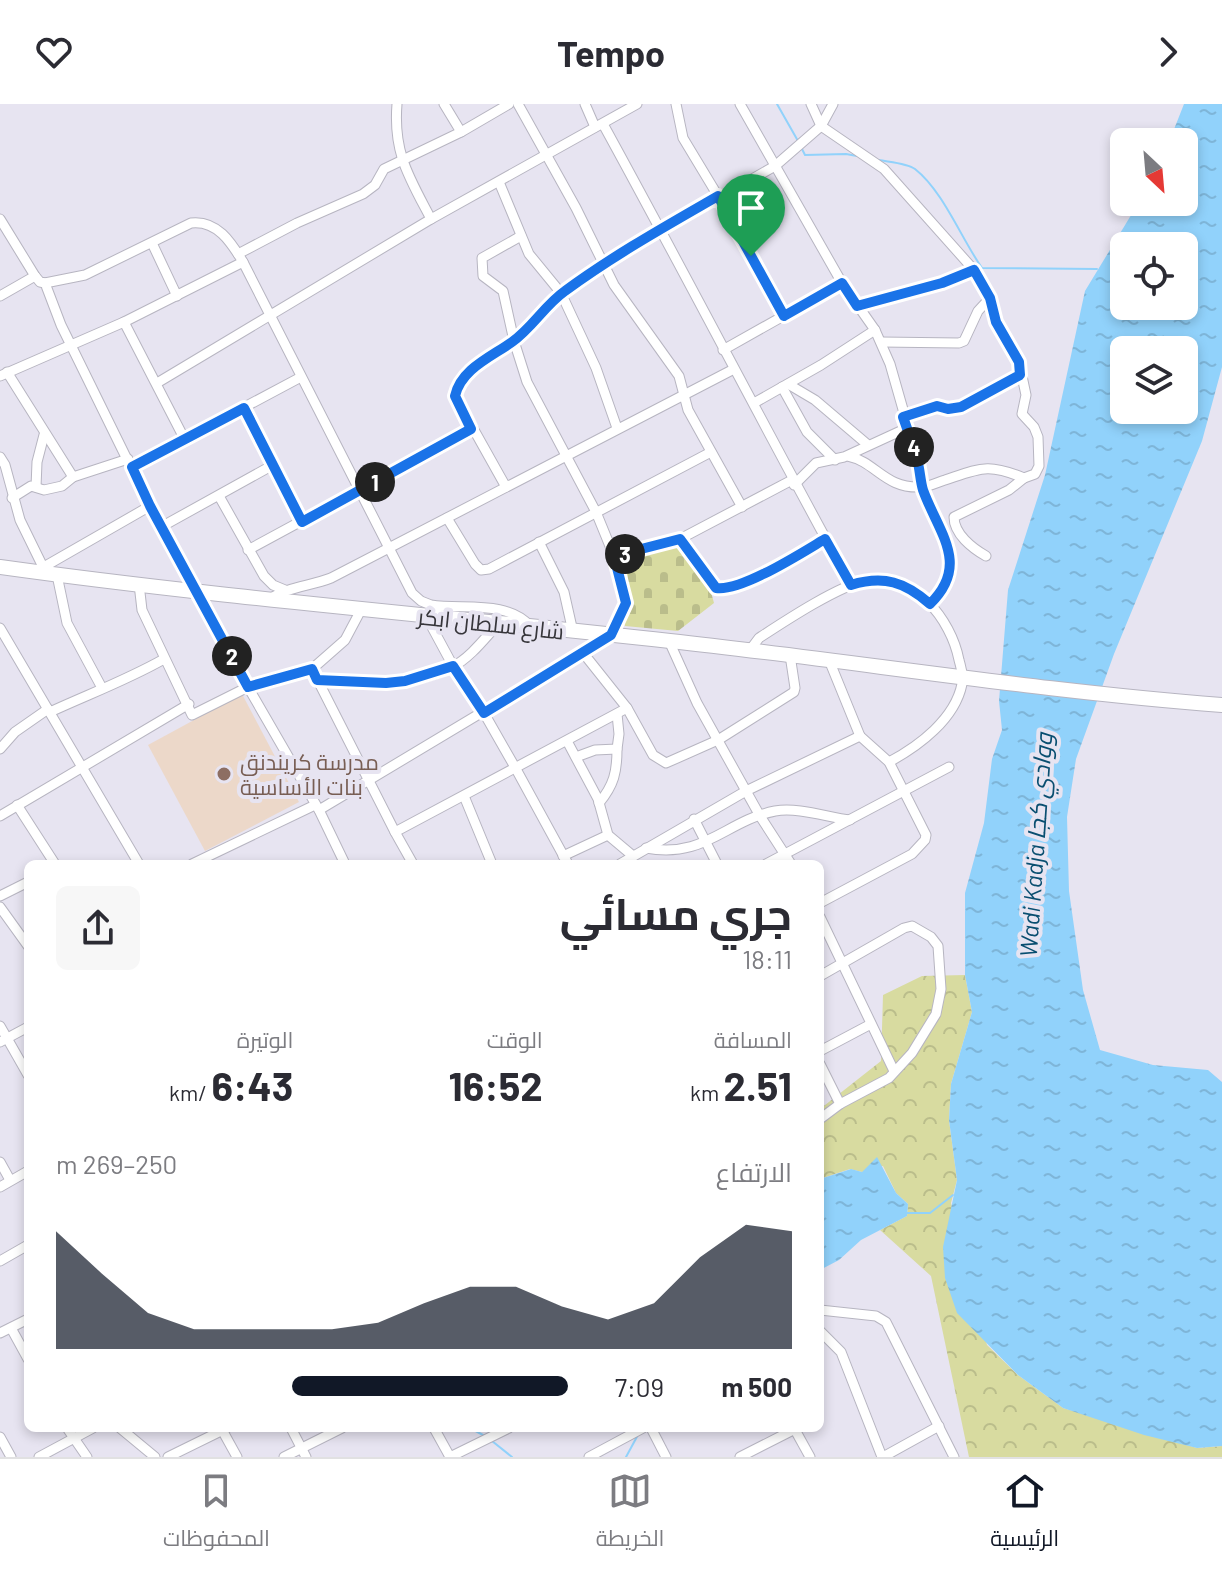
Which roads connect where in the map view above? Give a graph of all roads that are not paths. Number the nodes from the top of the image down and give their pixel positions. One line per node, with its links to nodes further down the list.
1 (397, 104): 15 (street)
2 (444, 104): 13 (street)
3 (509, 104): 13 (street)
4 (518, 104): 14 (street)
5 (585, 104): 11 (street)
6 (637, 104): 11 (street)
7 (676, 104): 18 (street)
8 (740, 104): 16 (street)
9 (811, 104): 12 (street)
10 (833, 104): 12 (street)
11 (599, 125): 14 (street); 21 (street)
12 (821, 126): 16 (street); 26 (street)
13 (461, 132): 15 (street)
14 (546, 154): 17 (street); 25 (street)
15 (401, 161): 19 (street); 24 (street)
16 (775, 166): 18 (street); 29 (street)
17 (499, 182): 19 (street); 22 (street)
18 (718, 196): 21 (street); 36 (street)
19 (431, 219): 35 (street)
20 (2, 227): 27 (street)
21 (659, 230): 25 (street); 42 (street)
22 (521, 236): 30 (street); 39 (street)
23 (152, 243): 24 (street); 28 (street); 32 (street)
24 (240, 258): 32 (street); 35 (street)
25 (603, 264): 30 (street); 49 (street)
26 (974, 270): 33 (street); 34 (street)
27 (35, 276): 28 (street); 31 (street)
28 (45, 283): 41 (street)
29 (842, 283): 34 (street); 36 (street)
30 (561, 293): 39 (street); 53 (street)
31 (0, 296)
32 (177, 296): 37 (street)
33 (990, 298): 40 (street); 45 (street)
34 (857, 306): 38 (street)
35 (269, 316): 46 (street); 47 (street)
36 (784, 316): 42 (street)
37 (124, 322): 41 (street); 47 (street)
38 (875, 330): 40 (street); 48 (street)
39 (514, 341): 55 (street); 62 (street)
40 (881, 342): 52 (street)
41 (71, 345): 44 (street); 64 (street)
42 (723, 350): 43 (street)
43 (734, 369): 49 (street); 50 (street)
44 (4, 374): 56 (street)
45 (1020, 375): 52 (street); 67 (street)
46 (301, 377): 51 (street); 72 (street)
47 (157, 383): 57 (street)
48 (785, 385): 50 (street); 58 (street); 63 (street)
49 (683, 395): 53 (street); 59 (street)
50 (754, 403): 68 (street)
51 (244, 408): 57 (street); 65 (street)
52 (903, 417): 54 (street)
53 (617, 428): 62 (street)
54 (907, 428): 58 (street); 71 (street)
55 (471, 429): 70 (street); 72 (street)
56 (44, 435): 66 (street); 69 (street)
57 (185, 440): 64 (street)
58 (868, 445): 60 (street)
59 (711, 452): 76 (street); 77 (street)
60 (848, 456): 63 (street); 71 (street)
61 (0, 457): 74 (street)
62 (566, 457): 70 (street); 77 (street)
63 (835, 460): 68 (street)
64 (130, 463): 66 (street); 75 (street)
65 (273, 465): 73 (street); 79 (street)
66 (73, 477): 69 (street)
67 (1024, 478): 71 (street); 87 (street)
68 (793, 483): 76 (street); 82 (street)
69 (36, 487): 74 (street)
70 (506, 487): 78 (street)
71 (922, 487): 96 (street)
72 (359, 490): 79 (street); 84 (street)
73 (219, 496): 80 (street); 85 (street)
74 (12, 498): 89 (street)
75 (150, 506): 80 (street); 89 (street)
76 (742, 507): 81 (street)
77 (596, 512): 83 (street); 86 (street)
78 (447, 518): 83 (street); 84 (street)
79 (302, 522): 85 (street)
80 (161, 527): 93 (street)
81 (680, 539): 82 (street); 86 (street)
82 (825, 539): 92 (street)
83 (539, 542): 102 (street)
84 (389, 548): 94 (street); 101 (street)
85 (248, 550): 94 (street)
86 (614, 556): 103 (street)
87 (986, 556)
88 (0, 567): 89 (highway, شارع سلطان ابكر)
89 (39, 570): 90 (highway, شارع سلطان ابكر)
90 (57, 575): 91 (highway, شارع سلطان ابكر); 115 (street)
91 (139, 584): 93 (highway, شارع سلطان ابكر); 108 (street)
92 (851, 585): 96 (street); 105 (street)
93 (197, 590): 95 (highway, شارع سلطان ابكر); 114 (street)
94 (285, 590): 95 (street)
95 (269, 599): 97 (highway, شارع سلطان ابكر)
96 (930, 604): 112 (street)
97 (362, 608): 98 (highway, شارع سلطان ابكر); 111 (street)
98 (426, 616): 99 (highway, شارع سلطان ابكر); 110 (street)
99 (498, 624): 101 (highway, شارع سلطان ابكر); 110 (street)
100 (0, 628): 119 (street)
101 (532, 628): 102 (highway, شارع سلطان ابكر)
102 (573, 632): 103 (highway, شارع سلطان ابكر)
103 (611, 635): 104 (highway, شارع سلطان ابكر); 106 (street)
104 (669, 641): 105 (highway, شارع سلطان ابكر); 123 (street)
105 (750, 650): 107 (highway, شارع سلطان ابكر)
106 (584, 654): 118 (street); 120 (street)
107 (790, 655): 109 (highway, شارع سلطان ابكر); 123 (street)
108 (164, 659): 115 (street); 116 (street)
109 (829, 660): 112 (highway, شارع سلطان ابكر); 122 (street)
110 (453, 666): 113 (street); 120 (street)
111 (312, 669): 113 (street); 114 (street)
112 (963, 677): 117 (highway, شارع سلطان ابكر); 128 (street)
113 (317, 680): 132 (street)
114 (248, 687): 116 (street); 138 (street)
115 (102, 688): 119 (street)
116 (189, 704): 129 (street)
117 (1222, 705)
118 (627, 708): 121 (street); 123 (street)
119 (49, 710): 125 (street); 129 (street)
120 (484, 713): 131 (street); 132 (street)
121 (617, 714): 124 (street); 126 (street)
122 (860, 736): 128 (street); 133 (street)
123 (718, 740): 133 (street)
124 (567, 741): 127 (street); 131 (street)
125 (1, 747)
126 (617, 749): 127 (street); 136 (street)
127 (576, 757): 136 (street)
128 (889, 762): 134 (street)
129 (83, 767): 137 (street); 150 (street)
130 (949, 767): 134 (street)
131 (516, 769): 135 (street); 155 (street)
132 (370, 780): 138 (street); 143 (street)
133 (746, 791): 140 (street); 141 (street)
134 (904, 793): 142 (street); 162 (street)
135 (464, 796): 143 (street); 154 (street)
136 (599, 803): 144 (street)
137 (17, 805): 139 (street); 149 (street)
138 (317, 807): 151 (street); 152 (street)
139 (0, 816)
140 (760, 816): 142 (street); 145 (street); 147 (street)
141 (694, 819): 145 (street); 146 (street)
142 (850, 820): 147 (street)
143 (395, 832): 153 (street)
144 (608, 835): 148 (street); 155 (street)
145 (706, 842): 146 (street); 157 (street)
146 (646, 848): 148 (street)
147 (785, 853): 158 (street); 159 (street)
148 (633, 856): 156 (street)
149 (52, 860)
150 (137, 860)
151 (201, 860)
152 (343, 860)
153 (411, 860)
154 (489, 860)
155 (566, 860)
156 (626, 860)
157 (715, 860)
158 (773, 860)
159 (789, 860)
160 (24, 884): 161 (street)
161 (0, 896)
162 (824, 901)
163 (0, 907): 165 (street)
164 (824, 925): 166 (street)
165 (24, 940)
166 (844, 963): 167 (street); 168 (street); 174 (street)
167 (824, 974)
168 (871, 1024): 172 (street); 174 (street)
169 (0, 1026): 171 (street)
170 (24, 1029): 171 (street)
171 (3, 1040): 173 (street)
172 (824, 1049)
173 (24, 1069)
174 (894, 1071): 176 (street)
175 (824, 1072): 176 (street)
176 (840, 1104): 177 (street)
177 (824, 1116)
178 (0, 1162): 180 (street)
179 (24, 1173): 180 (street)
180 (10, 1180): 181 (street)
181 (0, 1187)
182 (24, 1247): 183 (street)
183 (0, 1261)
184 (824, 1310): 190 (street)
185 (24, 1321): 186 (street)
186 (11, 1328): 187 (street); 189 (street)
187 (0, 1333)
188 (824, 1335): 219 (street)
189 (24, 1352)
190 (939, 1426): 219 (street); 220 (street)
191 (69, 1432): 205 (street)
192 (86, 1432): 205 (street)
193 (125, 1432): 210 (street)
194 (217, 1432): 211 (street)
195 (224, 1432): 212 (street)
196 (293, 1432): 206 (street)
197 (336, 1432): 206 (street)
198 (436, 1432): 214 (street)
199 (501, 1432): 214 (street)
200 (636, 1432): 215 (street)
201 (653, 1432): 216 (street)
202 (789, 1432): 217 (street)
203 (797, 1432): 218 (street)
204 (0, 1437): 207 (street)
205 (73, 1439): 208 (street); 209 (street)
206 (304, 1452): 213 (street)
207 (11, 1457)
208 (39, 1457)
209 (87, 1457)
210 (155, 1457)
211 (168, 1457)
212 (237, 1457)
213 (284, 1457)
214 (450, 1457)
215 (589, 1457)
216 (666, 1457)
217 (740, 1457)
218 (810, 1457)
219 (882, 1457)
220 (954, 1457)

